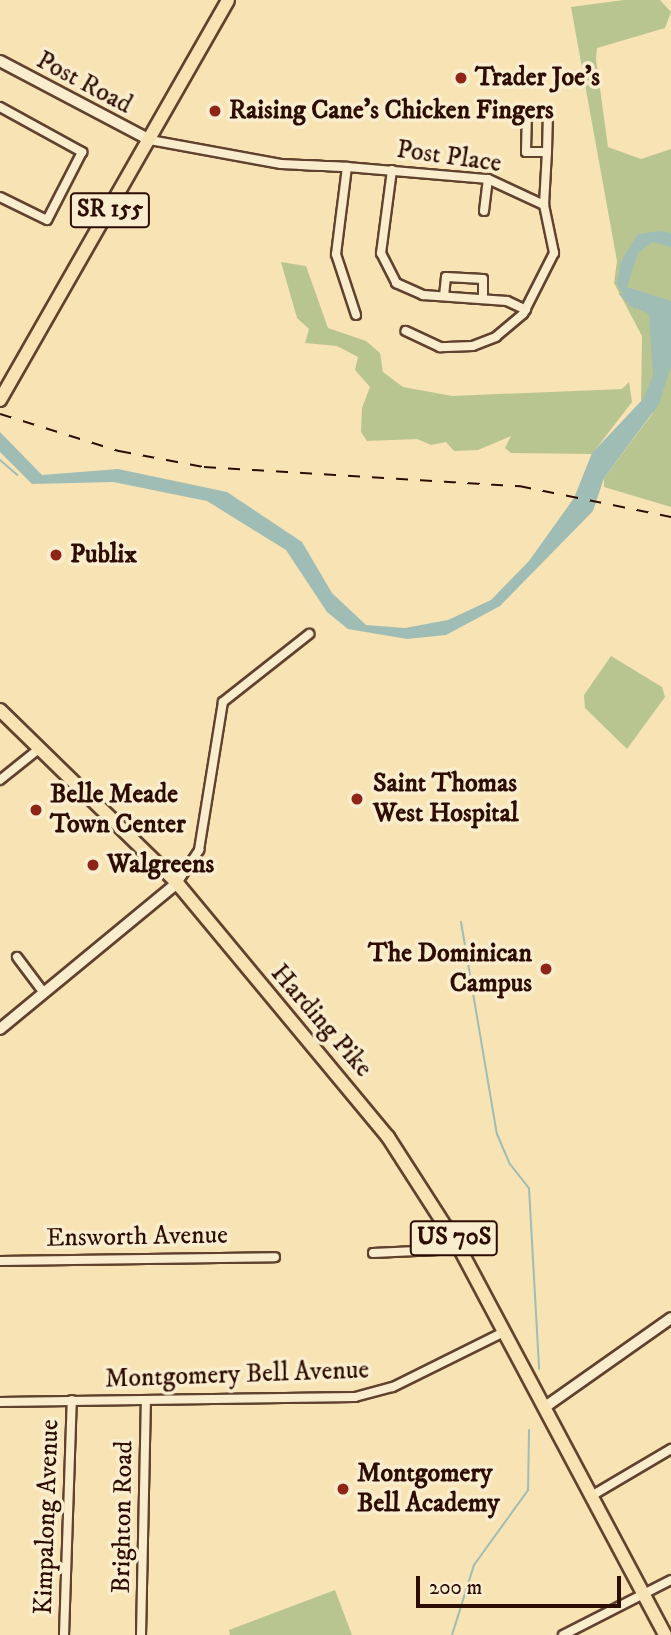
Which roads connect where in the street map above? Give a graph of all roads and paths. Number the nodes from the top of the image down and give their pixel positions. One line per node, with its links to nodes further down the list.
1 (228, 0): 4 (main road, SR 155)
2 (0, 61): 4 (street, Post Road)
3 (0, 107): 9 (street)
4 (150, 140): 6 (street, Post Place); 17 (main road, SR 155)
5 (547, 152): 5 (street); 10 (street)
6 (347, 167): 7 (street, Post Place); 15 (street)
7 (392, 170): 8 (street, Post Place); 12 (street)
8 (488, 179): 10 (street, Post Place); 11 (street)
9 (0, 197)
10 (544, 205): 14 (street)
11 (484, 211)
12 (444, 296): 13 (street); 13 (street)
13 (483, 299): 14 (street)
14 (526, 310): 16 (street)
15 (356, 315)
16 (406, 331)
17 (0, 400)
18 (309, 634): 22 (street)
19 (0, 710): 20 (main road, Harding Pike / US 70S)
20 (40, 748): 21 (street); 22 (main road, Harding Pike / US 70S)
21 (0, 780)
22 (177, 883): 24 (main road); 26 (main road, Harding Pike / US 70S)
23 (17, 957): 24 (street)
24 (44, 993): 25 (main road)
25 (0, 1029)
26 (460, 1249): 27 (street); 31 (main road, Harding Pike / US 70S)
27 (373, 1253)
28 (275, 1257): 29 (street, Ensworth Avenue)
29 (0, 1261)
30 (671, 1318): 35 (street)
31 (504, 1332): 33 (street, Montgomery Bell Avenue); 35 (main road, Harding Pike / US 70S)
32 (72, 1400): 33 (street, Montgomery Bell Avenue); 34 (street, Montgomery Bell Avenue); 40 (street, Kimpalong Avenue)
33 (146, 1400): 41 (street, Brighton Road)
34 (0, 1402)
35 (545, 1408): 37 (main road, US 70S)
36 (671, 1449): 37 (street)
37 (593, 1494): 39 (main road, US 70S)
38 (671, 1580): 39 (street)
39 (643, 1595): 42 (street); 43 (main road, US 70S)
40 (64, 1635)
41 (141, 1635)
42 (563, 1635)
43 (665, 1635)

